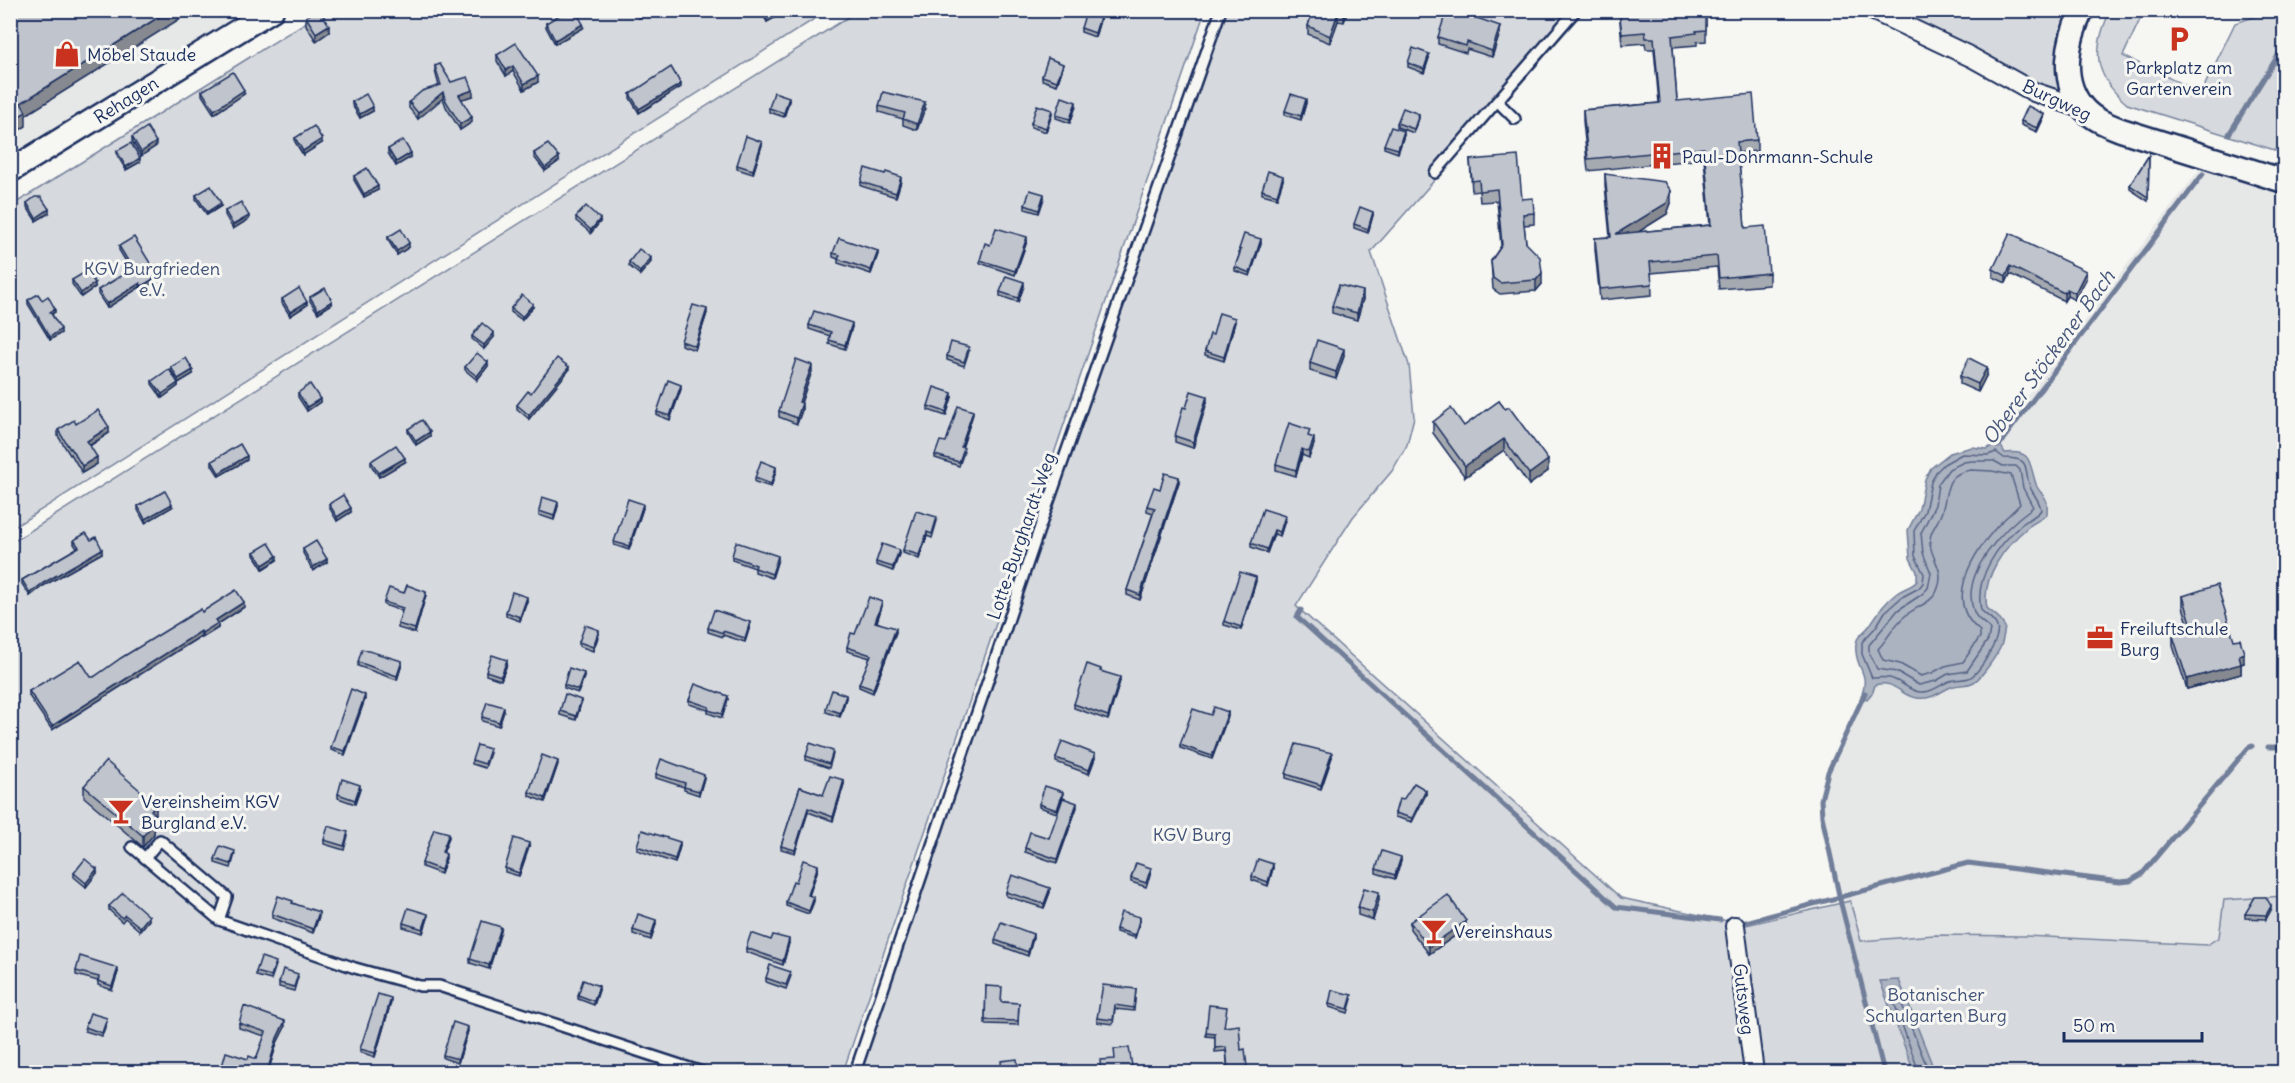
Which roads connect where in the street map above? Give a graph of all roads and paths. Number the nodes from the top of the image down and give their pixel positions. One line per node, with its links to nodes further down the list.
1 (272, 10): 9 (street, Rehagen)
2 (1221, 10): 17 (lane, Lotte-Burghardt-Weg)
3 (1576, 10): 6 (lane)
4 (1872, 10): 7 (street, Burgweg)
5 (2082, 10): 7 (street)
6 (1498, 102): 8 (lane); 10 (lane)
7 (2084, 109): 11 (street, Burgweg)
8 (1515, 119)
9 (10, 171)
10 (1435, 173)
11 (2284, 181)
12 (132, 847): 13 (lane)
13 (145, 858): 14 (lane); 14 (lane)
14 (219, 921): 16 (lane)
15 (1735, 926): 18 (street, Gutsweg)
16 (702, 1072)
17 (855, 1072)
18 (1754, 1072)

